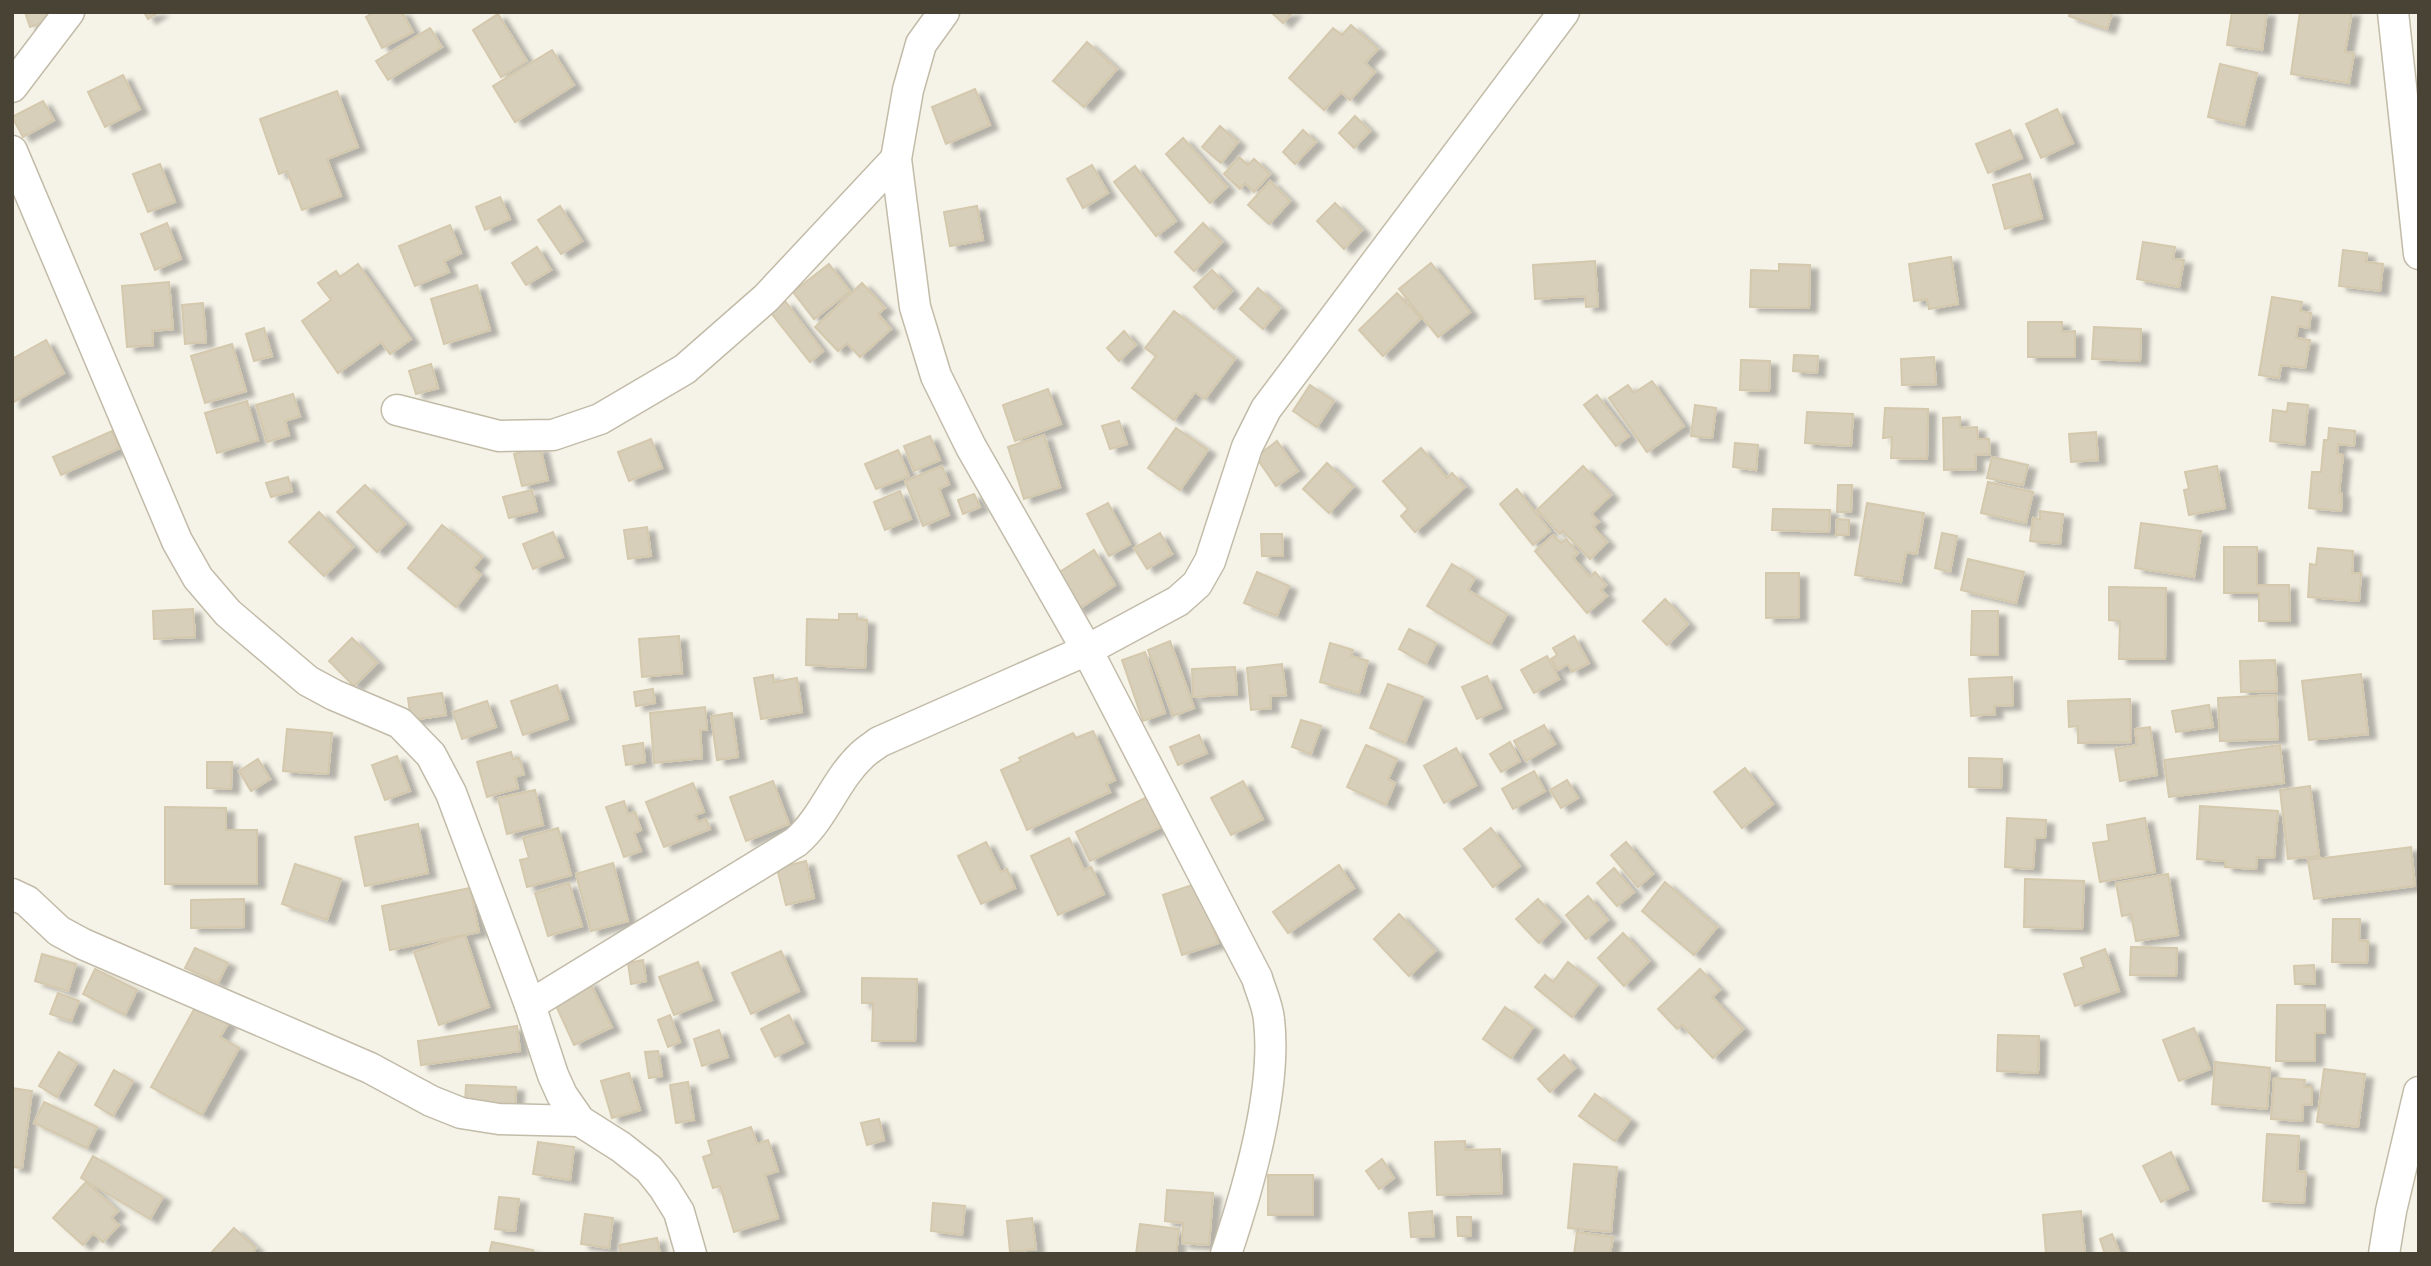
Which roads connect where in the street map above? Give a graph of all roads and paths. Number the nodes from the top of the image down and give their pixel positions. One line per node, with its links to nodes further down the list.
1 (69, 12): 5 (street)
2 (944, 12): 7 (street)
3 (1564, 12): 10 (street)
4 (2393, 12): 8 (street)
5 (12, 87)
6 (12, 150): 12 (street)
7 (896, 159): 9 (street); 10 (street)
8 (2419, 254)
9 (397, 410)
10 (1087, 650): 12 (street); 16 (street)
11 (12, 894): 14 (street)
12 (530, 1005): 14 (street)
13 (2419, 1091): 17 (street)
14 (580, 1121): 15 (street)
15 (691, 1254)
16 (1226, 1254)
17 (2384, 1254)

